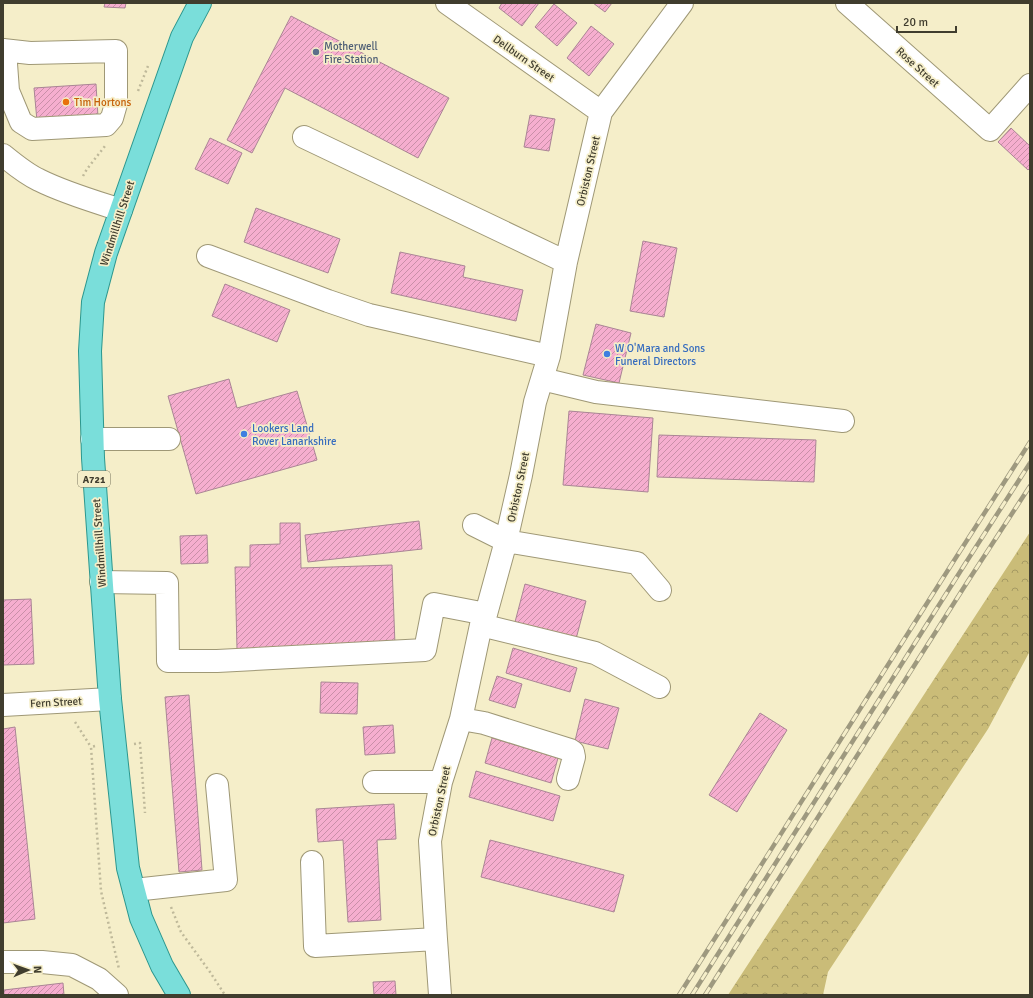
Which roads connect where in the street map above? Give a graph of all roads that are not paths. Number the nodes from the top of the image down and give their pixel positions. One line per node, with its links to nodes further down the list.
1 (200, 3): 10 (main road, Windmillhill Street / A721)
2 (447, 3): 7 (street, Dellburn Street)
3 (682, 3): 7 (street, Orbiston Street)
4 (847, 3): 6 (street, Rose Street)
5 (4, 50): 5 (street)
6 (1030, 84)
7 (601, 112): 12 (street, Orbiston Street)
8 (304, 137): 12 (street)
9 (3, 155): 10 (street)
10 (121, 210): 16 (main road, Windmillhill Street / A721)
11 (208, 256): 13 (street)
12 (566, 262): 13 (street, Orbiston Street)
13 (549, 356): 14 (street, Orbiston Street)
14 (542, 379): 15 (street); 19 (street, Orbiston Street)
15 (843, 421)
16 (92, 439): 17 (street); 20 (main road, Windmillhill Street / A721)
17 (168, 439)
18 (474, 525): 19 (street)
19 (506, 541): 21 (street); 22 (street, Orbiston Street)
20 (101, 582): 22 (street); 24 (main road, Windmillhill Street / A721)
21 (660, 590)
22 (483, 620): 23 (street); 26 (street, Orbiston Street)
23 (659, 687)
24 (110, 699): 25 (street, Fern Street); 32 (main road, Windmillhill Street / A721)
25 (3, 705)
26 (461, 719): 27 (street); 29 (street, Orbiston Street)
27 (568, 779)
28 (374, 782): 29 (street)
29 (441, 782): 33 (street, Orbiston Street)
30 (217, 785): 32 (street)
31 (312, 862): 33 (street)
32 (134, 890): 36 (main road, Windmillhill Street / A721)
33 (436, 939): 37 (street, Orbiston Street)
34 (3, 962): 35 (street)
35 (117, 995)
36 (179, 995)
37 (440, 995)

